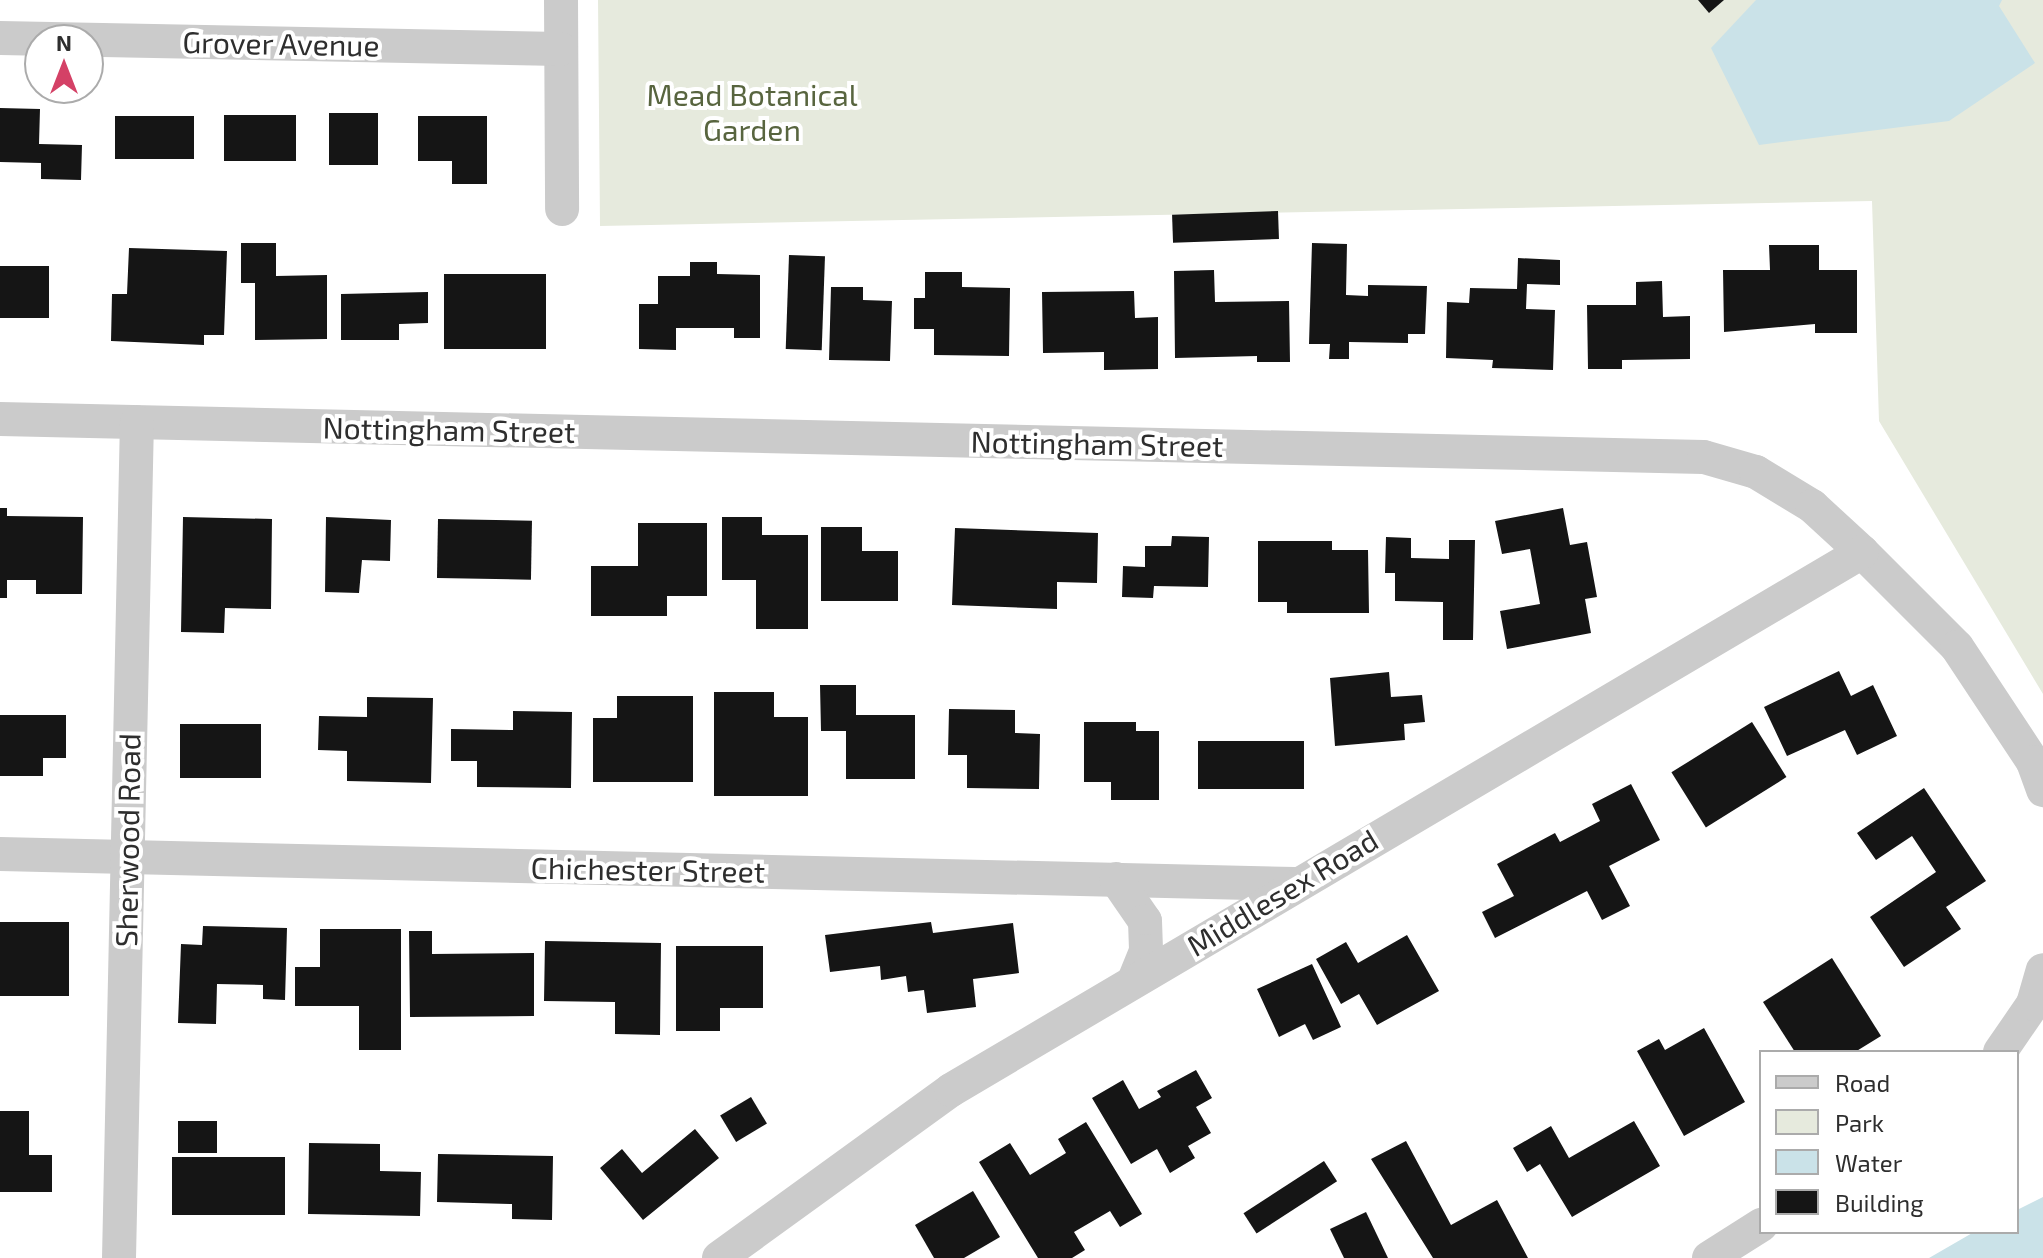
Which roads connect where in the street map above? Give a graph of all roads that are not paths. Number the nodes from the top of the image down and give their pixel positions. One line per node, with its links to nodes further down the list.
1 (561, 0): 3 (street)
2 (0, 38): 3 (street, Grover Avenue)
3 (561, 49): 4 (street)
4 (562, 209)
5 (0, 419): 6 (street, Nottingham Street)
6 (137, 422): 7 (street, Nottingham Street); 10 (street, Sherwood Road)
7 (1862, 552): 8 (street, Nottingham Street); 12 (street, Middlesex Road)
8 (2043, 790)
9 (0, 854): 10 (street, Chichester Street)
10 (127, 857): 11 (street, Chichester Street); 17 (street, Sherwood Road)
11 (1116, 879): 12 (street, Chichester Street); 14 (street)
12 (1295, 884): 14 (street, Middlesex Road)
13 (2043, 970): 15 (street)
14 (1134, 980): 18 (street, Middlesex Road)
15 (2001, 1050)
16 (1759, 1226): 19 (street)
17 (119, 1258)
18 (719, 1258)
19 (1709, 1258)

